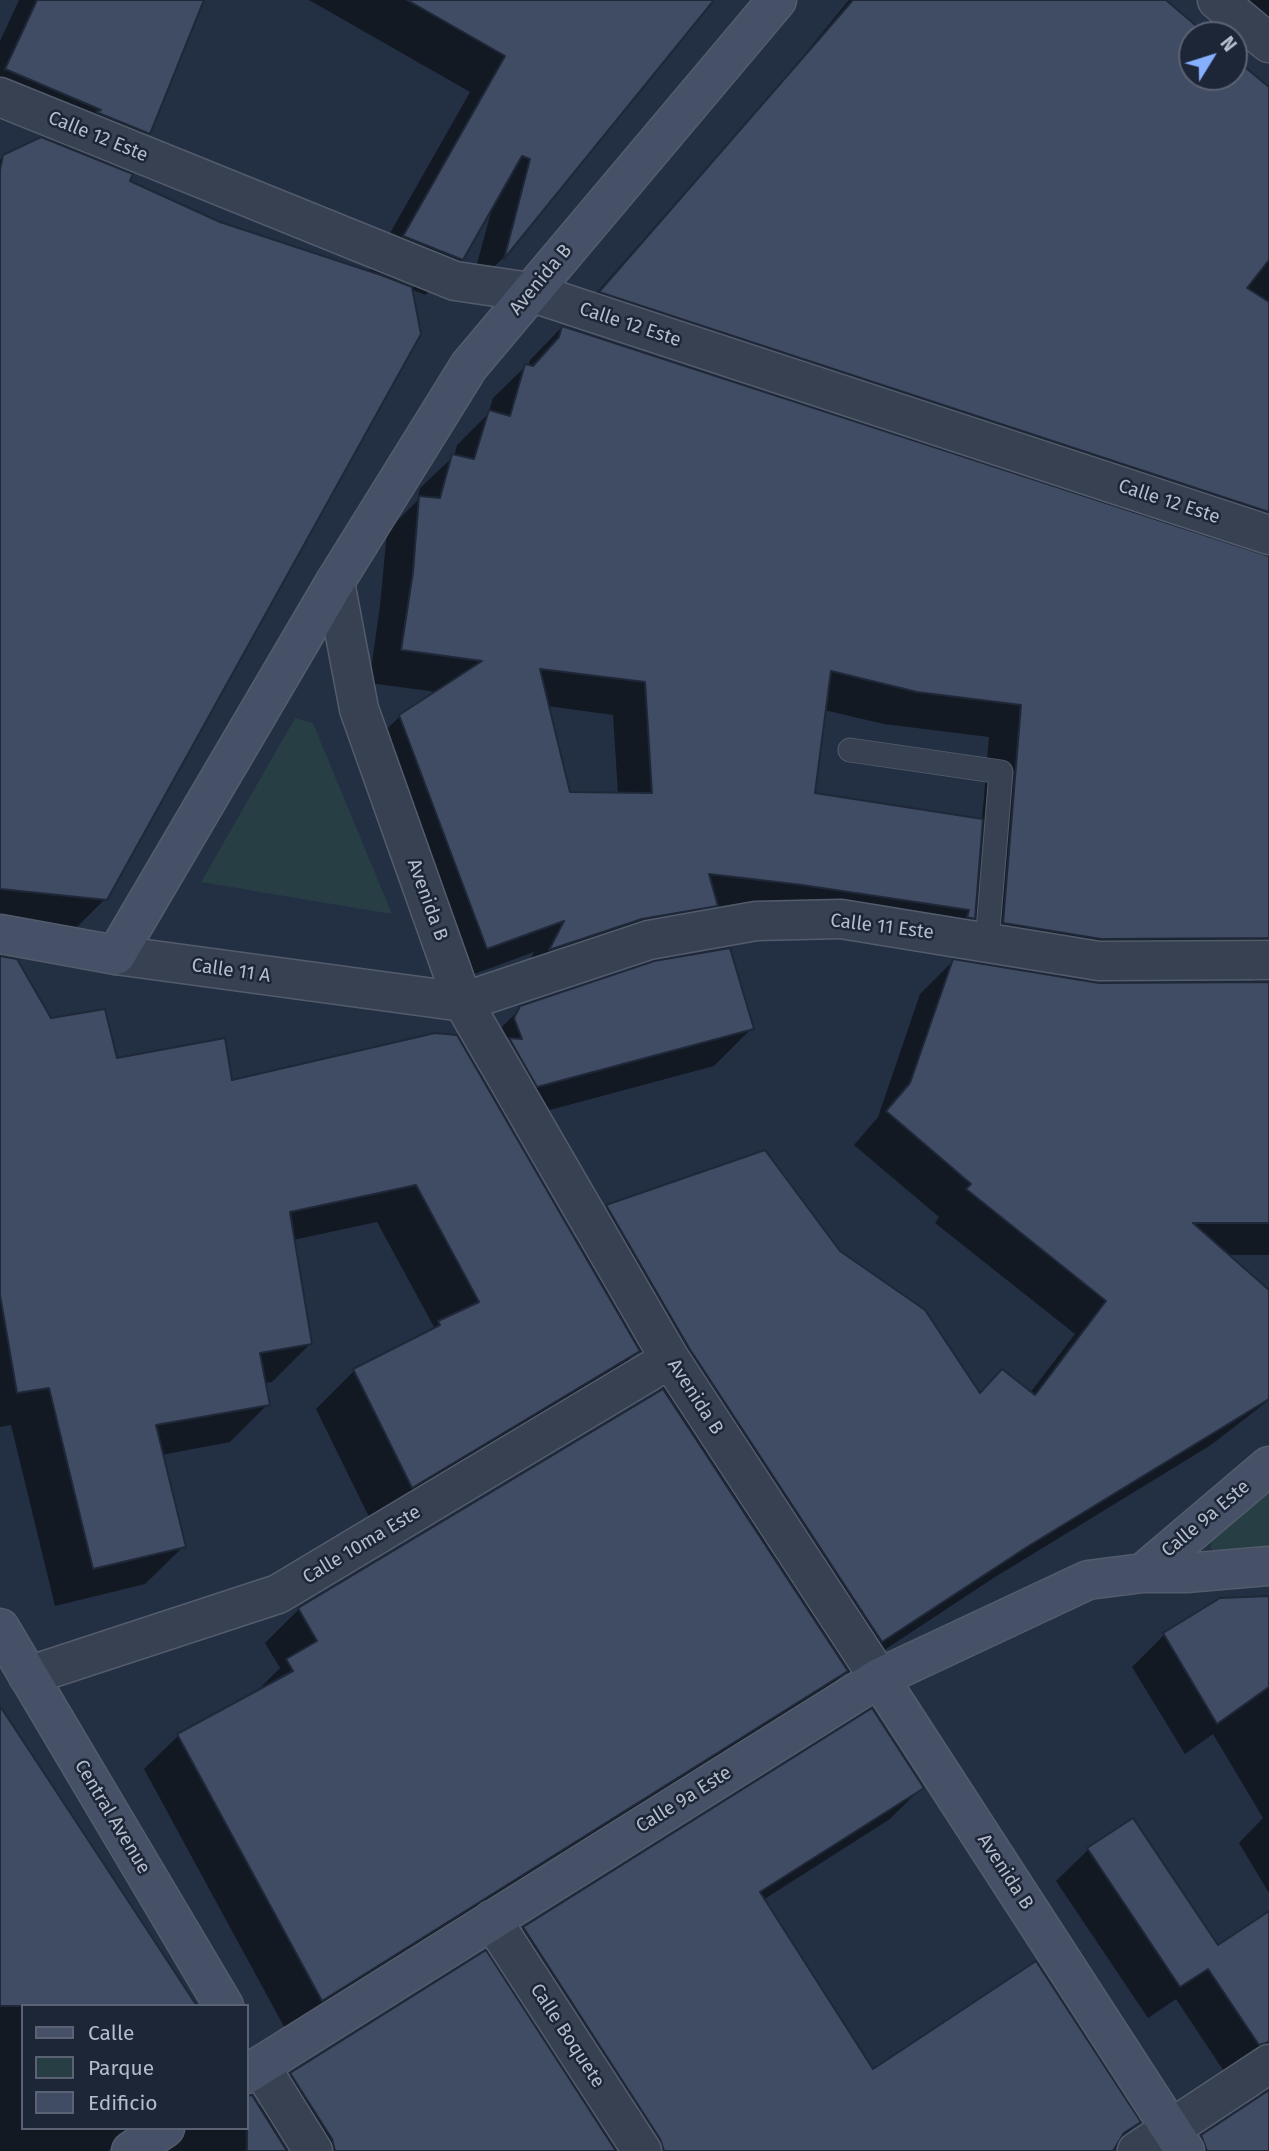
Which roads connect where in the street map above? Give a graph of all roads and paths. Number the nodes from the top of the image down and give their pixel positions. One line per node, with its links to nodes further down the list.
1 (777, 0): 5 (street, Avenida B)
2 (1217, 0): 3 (street)
3 (1269, 43)
4 (0, 97): 5 (street, Calle 12 Este)
5 (530, 292): 6 (street, Calle 12 Este); 7 (street, Avenida B)
6 (1269, 535)
7 (335, 582): 11 (street, Avenida B); 13 (street, Avenida B)
8 (850, 750): 10 (lane)
9 (0, 934): 11 (street, Calle 11 A)
10 (987, 942): 12 (street, Calle 11 Este); 13 (street, Calle 11 Este)
11 (116, 955): 13 (street, Calle 11 A)
12 (1269, 960)
13 (463, 1002): 14 (street, Avenida B)
14 (670, 1359): 19 (street, Calle 10ma Este); 20 (street, Avenida B)
15 (1269, 1466): 17 (street, Calle 9a Este)
16 (1269, 1566): 17 (street, Calle 9a Este)
17 (1143, 1573): 20 (street, Calle 9a Este)
18 (0, 1628): 19 (street, Central Avenue)
19 (28, 1676): 22 (street, Central Avenue)
20 (879, 1678): 21 (street, Calle 9a Este); 26 (street, Avenida B)
21 (492, 1920): 23 (street, Calle 9a Este); 29 (street, Calle Boquete)
22 (223, 2004)
23 (251, 2061): 28 (street)
24 (1269, 2064): 26 (street)
25 (162, 2130): 27 (street)
26 (1178, 2140): 30 (street)
27 (131, 2151)
28 (313, 2151)
29 (642, 2151)
30 (1137, 2151)

